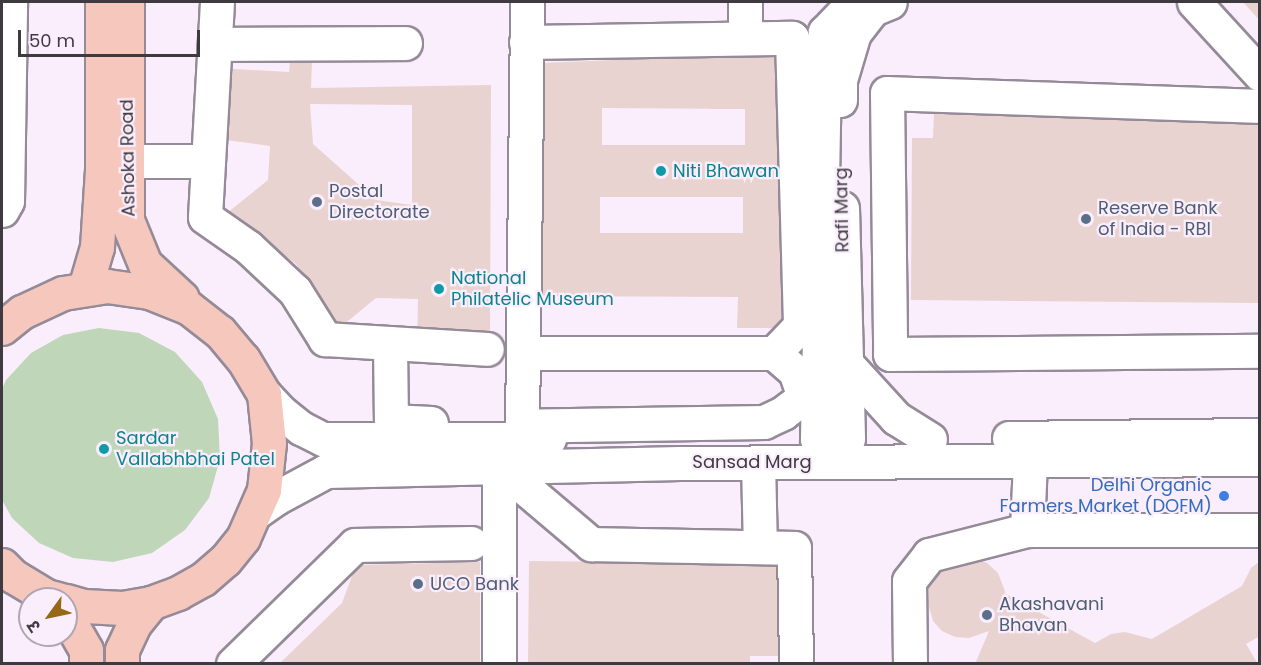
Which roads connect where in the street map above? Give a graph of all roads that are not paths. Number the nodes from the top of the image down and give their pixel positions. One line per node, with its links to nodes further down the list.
1 (10, 2): 18 (street)
2 (102, 2): 19 (main road, Ashoka Road)
3 (127, 2): 16 (main road, Ashoka Road)
4 (217, 2): 13 (street)
5 (527, 2): 11 (street)
6 (745, 2): 10 (street)
7 (854, 2): 32 (street, Rafi Marg)
8 (890, 2): 27 (street, Rafi Marg)
9 (1194, 2): 14 (street)
10 (746, 39): 11 (street); 26 (street)
11 (526, 42): 25 (street)
12 (405, 43): 13 (street)
13 (215, 44): 17 (street)
14 (1260, 74)
15 (1260, 106): 24 (street)
16 (127, 160): 17 (street); 20 (main road, Ashoka Road)
17 (208, 161): 22 (street)
18 (2, 210)
19 (85, 288): 20 (main road); 21 (main road)
20 (207, 320): 28 (main road)
21 (2, 328)
22 (390, 343): 23 (street); 29 (street)
23 (487, 349)
24 (1260, 351)
25 (523, 353): 26 (street); 29 (street)
26 (774, 353): 29 (street)
27 (845, 362): 31 (street); 32 (street, Rafi Marg)
28 (264, 394): 32 (street, Sansad Marg); 37 (main road)
29 (522, 426)
30 (1260, 435): 31 (street, Sansad Marg)
31 (930, 439): 32 (street, Sansad Marg)
32 (830, 446): 34 (street, Sansad Marg); 35 (street, Sansad Marg)
33 (1260, 459): 34 (street, Sansad Marg)
34 (1030, 460): 38 (street)
35 (758, 462): 36 (street, Sansad Marg); 41 (street)
36 (499, 466): 37 (street, Sansad Marg); 41 (street); 50 (street)
37 (256, 512): 44 (main road)
38 (1027, 530): 39 (street); 52 (street)
39 (1260, 530)
40 (471, 543): 49 (street)
41 (760, 548): 51 (street)
42 (2, 565): 43 (main road)
43 (32, 587)
44 (151, 603): 45 (main road); 48 (main road)
45 (78, 605)
46 (78, 637): 47 (main road)
47 (86, 663)
48 (122, 663)
49 (233, 663)
50 (499, 663)
51 (796, 663)
52 (910, 663)

